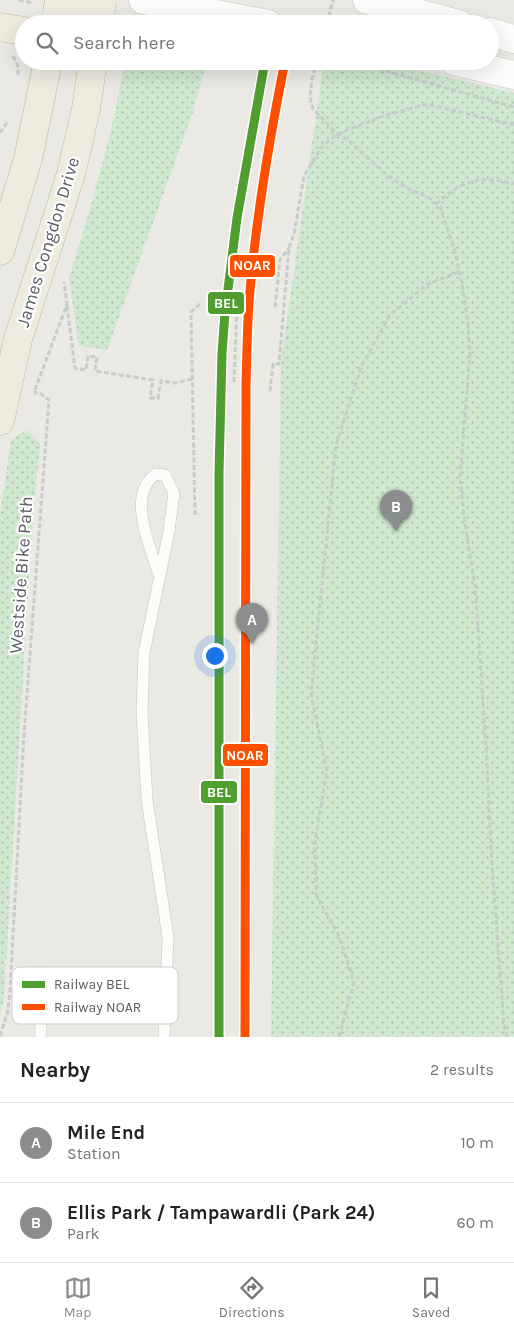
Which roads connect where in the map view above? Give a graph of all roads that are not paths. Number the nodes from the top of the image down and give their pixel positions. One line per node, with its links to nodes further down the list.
1 (143, 0): 3 (main road)
2 (367, 0): 4 (main road)
3 (221, 15)
4 (424, 15)
5 (0, 27): 8 (highway)
6 (499, 35): 7 (main road)
7 (514, 39)
8 (15, 40)
9 (46, 70): 14 (highway)
10 (92, 70): 13 (highway, James Congdon Drive)
11 (490, 70): 12 (main road)
12 (514, 76)
13 (71, 174): 15 (highway); 16 (highway, James Congdon Drive)
14 (0, 251)
15 (0, 346)
16 (0, 421)
17 (159, 574): 17 (lane); 18 (lane)
18 (167, 967)
19 (41, 1024): 21 (lane)
20 (165, 1024): 22 (lane)
21 (41, 1037)
22 (164, 1037)

